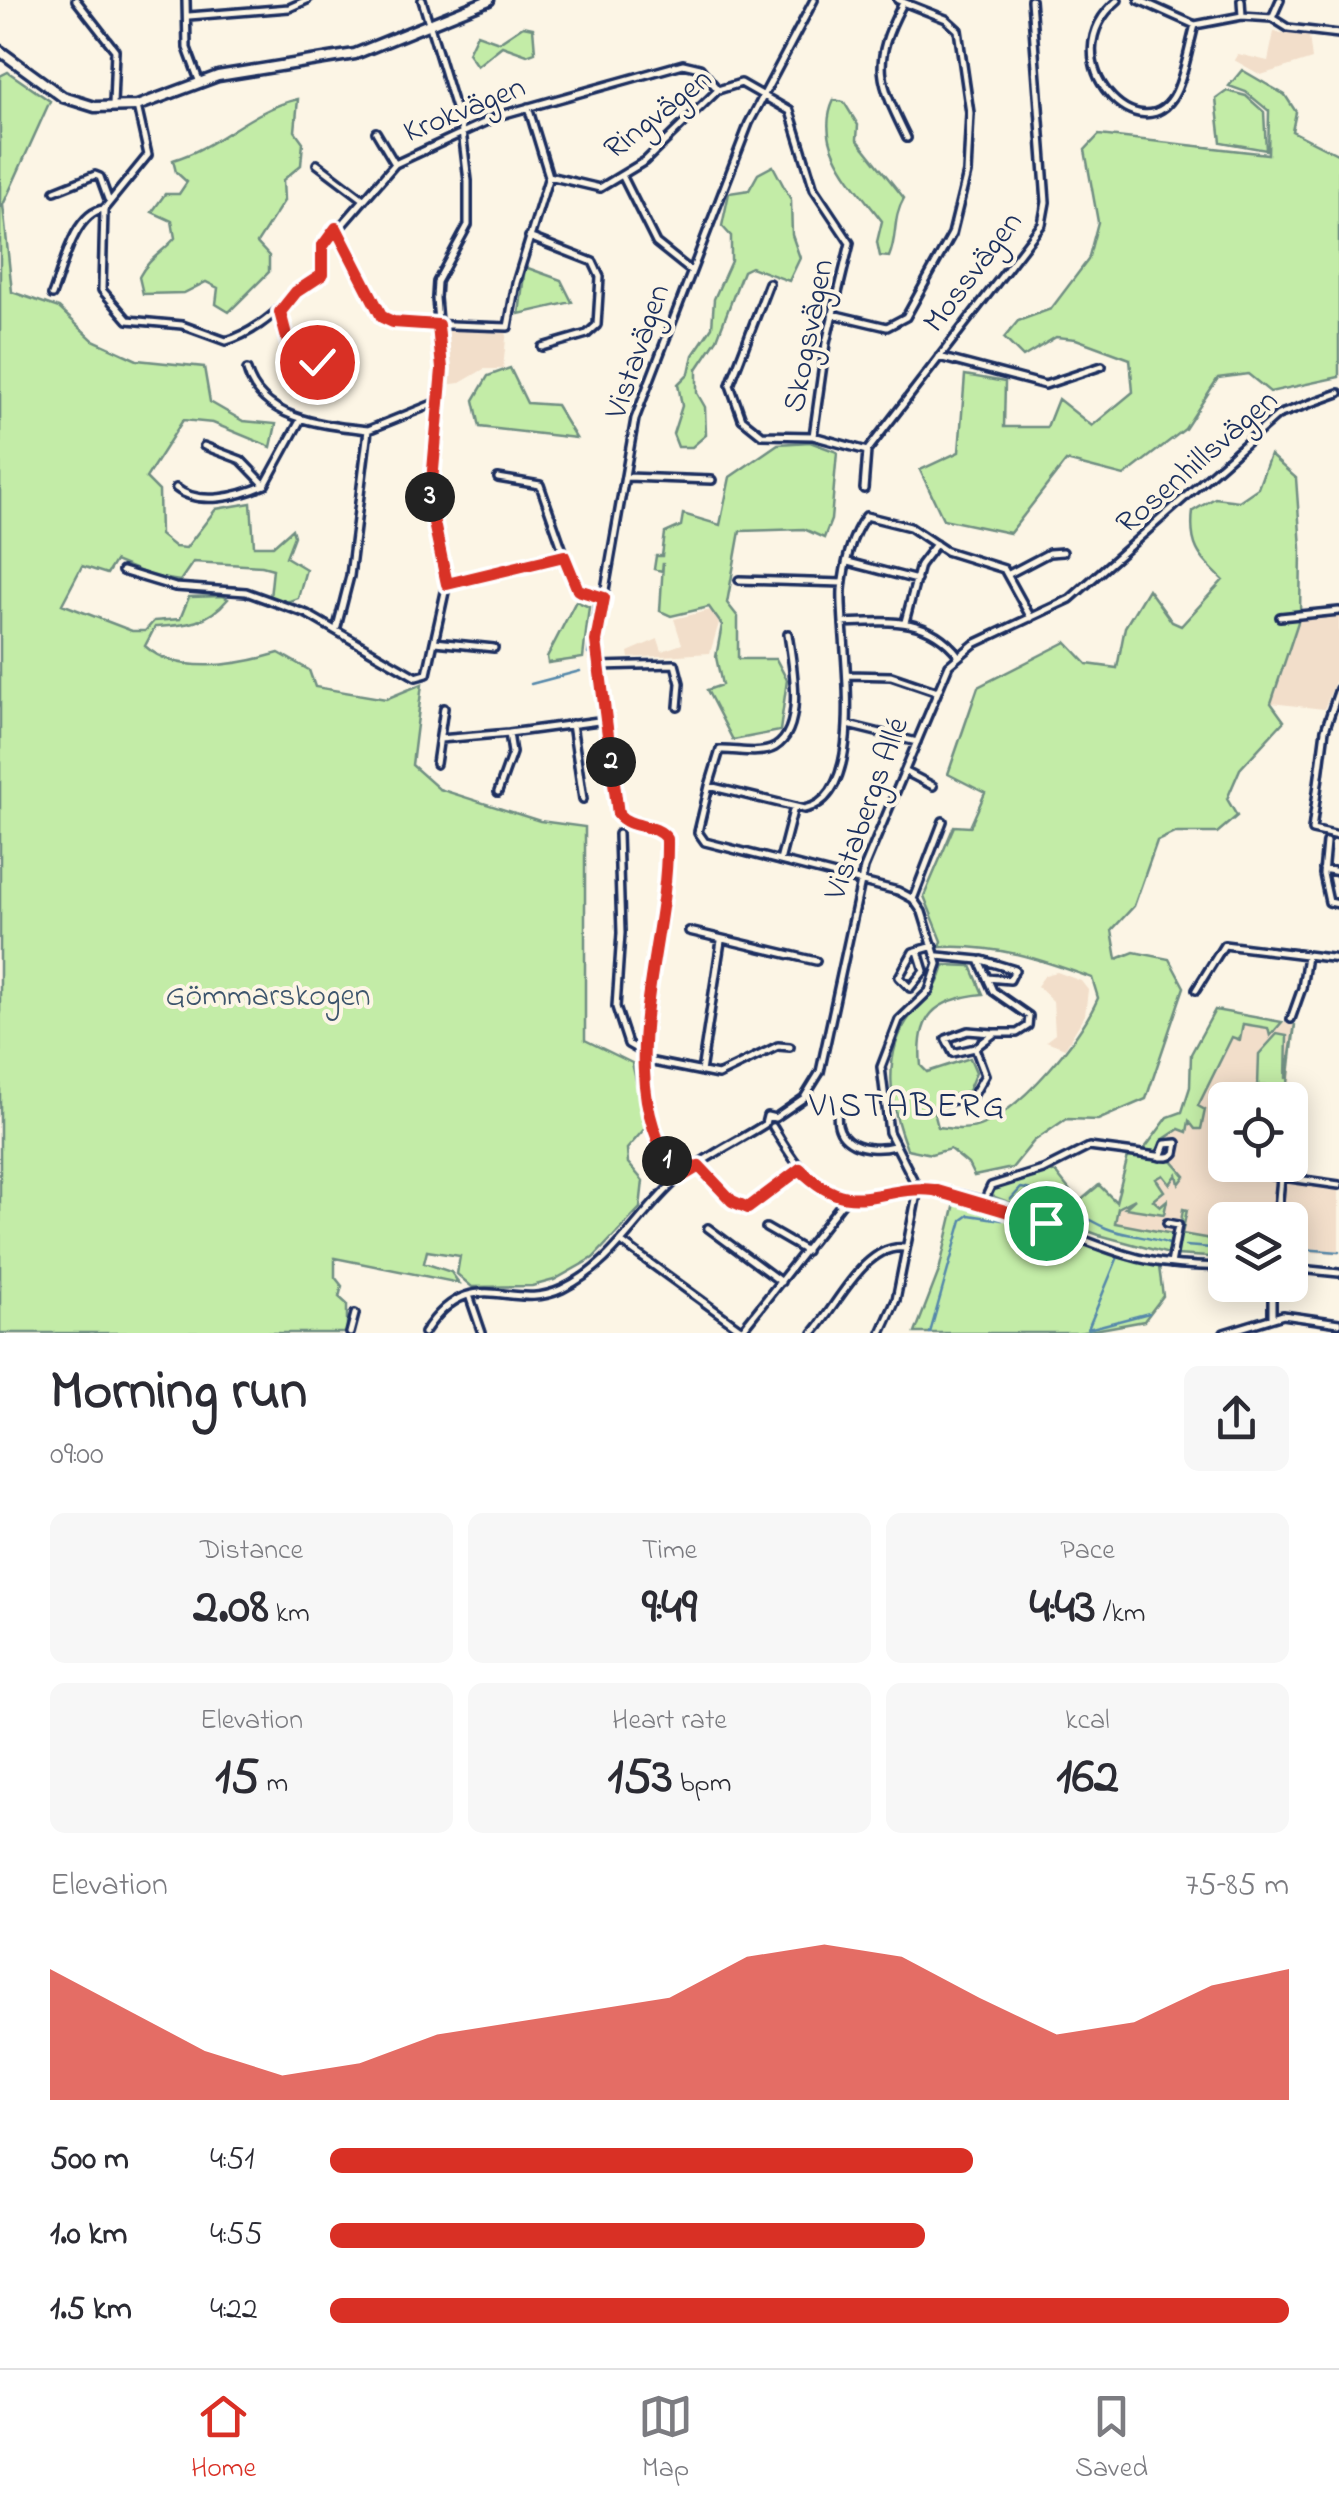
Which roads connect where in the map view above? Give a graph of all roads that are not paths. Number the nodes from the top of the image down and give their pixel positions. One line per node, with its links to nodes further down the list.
1 (76, 0): 25 (street)
2 (186, 0): 13 (street)
3 (307, 0): 13 (street)
4 (422, 0): 16 (street)
5 (489, 0): 16 (street)
6 (814, 0): 22 (street, Vistavägen)
7 (1031, 0): 46 (street, Mossvägen)
8 (1118, 0): 17 (street)
9 (1139, 0): 17 (street)
10 (1241, 0): 14 (street)
11 (1280, 0): 15 (street)
12 (900, 2): 28 (street); 43 (street)
13 (189, 16): 20 (street)
14 (1242, 16): 15 (street); 17 (street)
15 (1272, 18): 18 (street)
16 (429, 24): 20 (street); 27 (street)
17 (1195, 25)
18 (1339, 34)
19 (0, 52): 25 (street)
20 (200, 84): 23 (street)
21 (718, 90): 22 (street, Ringvägen); 24 (street, Krokvägen); 31 (street, Ringvägen)
22 (763, 94): 39 (street, Vistavägen); 43 (street, Skogsvägen)
23 (137, 106): 25 (street); 35 (street, Krokvägen)
24 (528, 107): 27 (street, Krokvägen); 32 (street)
25 (113, 108)
26 (376, 132): 30 (street)
27 (462, 132): 30 (street, Krokvägen); 44 (street)
28 (907, 138)
29 (317, 164): 34 (street)
30 (395, 164): 34 (street, Krokvägen)
31 (622, 175): 32 (street, Ringvägen); 39 (street)
32 (549, 176): 38 (street)
33 (55, 191): 35 (street)
34 (362, 198): 37 (street, Krokvägen)
35 (108, 200): 36 (street, Krokvägen)
36 (104, 209): 41 (street); 42 (street, Krokvägen)
37 (336, 228): 42 (street, Krokvägen); 44 (street)
38 (529, 237): 44 (street); 45 (street)
39 (691, 270): 57 (street, Vistavägen)
40 (769, 283): 54 (street)
41 (52, 294)
42 (280, 312): 47 (street)
43 (832, 314): 54 (street, Skogsvägen)
44 (438, 325): 51 (street)
45 (542, 347)
46 (939, 357): 48 (street); 56 (street, Mossvägen)
47 (346, 362)
48 (1102, 366)
49 (246, 370): 52 (street)
50 (1339, 393): 71 (street, Rosenhillsvägen)
51 (440, 401): 53 (street); 72 (street)
52 (302, 418): 53 (street); 60 (street)
53 (368, 430): 80 (street)
54 (813, 436): 56 (street)
55 (204, 446): 60 (street)
56 (867, 451): 62 (street)
57 (626, 477): 59 (street); 74 (street, Vistavägen)
58 (498, 478): 65 (street)
59 (712, 480)
60 (265, 485): 61 (street)
61 (176, 488)
62 (864, 489)
63 (936, 544): 66 (street); 68 (street); 70 (street)
64 (1063, 552): 68 (street)
65 (564, 556): 72 (street); 74 (street)
66 (848, 562): 70 (street); 73 (street)
67 (122, 571): 80 (street)
68 (1009, 574): 77 (street)
69 (738, 580): 73 (street)
70 (917, 580): 78 (street)
71 (1092, 580): 77 (street, Vistabergs Allé)
72 (447, 584): 82 (street)
73 (843, 584): 79 (street)
74 (604, 598): 85 (street, Vistavägen)
75 (1339, 611): 76 (street)
76 (1280, 617)
77 (1031, 618): 84 (street, Vistabergs Allé)
78 (905, 622): 79 (street); 84 (street)
79 (843, 623): 86 (street)
80 (337, 627): 82 (street)
81 (788, 634): 99 (street)
82 (435, 642): 83 (street)
83 (494, 648)
84 (958, 656): 88 (street, Vistabergs Allé)
85 (599, 666): 89 (street); 91 (street, Vistavägen)
86 (848, 675): 88 (street); 93 (street)
87 (1339, 689): 106 (street)
88 (935, 691): 96 (street, Vistabergs Allé)
89 (678, 707)
90 (444, 708): 95 (street)
91 (606, 720): 92 (street); 129 (street, Vistavägen)
92 (572, 724): 94 (street); 102 (street)
93 (848, 725): 96 (street); 103 (street)
94 (509, 733): 95 (street); 101 (street)
95 (440, 739): 97 (street)
96 (918, 743): 98 (street, Vistabergs Allé)
97 (436, 764)
98 (906, 772): 100 (street); 111 (street, Vistabergs Allé)
99 (709, 786): 103 (street); 108 (street)
100 (933, 786)
101 (498, 792)
102 (583, 799)
103 (794, 807): 108 (street)
104 (943, 820): 112 (street)
105 (618, 834): 129 (street)
106 (1339, 836)
107 (1326, 842): 109 (street)
108 (780, 860): 111 (street)
109 (1323, 869): 110 (street); 113 (street)
110 (1339, 872)
111 (860, 881): 112 (street); 134 (street, Vistabergs Allé)
112 (913, 899): 116 (street)
113 (1339, 903)
114 (690, 931): 115 (street)
115 (721, 941): 121 (street); 130 (street)
116 (934, 946): 117 (street); 118 (street)
117 (918, 950): 117 (street)
118 (938, 956): 122 (street); 137 (street)
119 (1306, 956): 120 (street); 124 (street); 125 (street)
120 (1339, 959)
121 (816, 960)
122 (979, 960): 123 (street); 123 (street)
123 (987, 978): 126 (street)
124 (1196, 990)
125 (1291, 1020)
126 (995, 1034): 128 (street); 128 (street)
127 (790, 1047): 130 (street)
128 (975, 1048): 131 (street)
129 (644, 1056): 130 (street); 141 (street, Vistavägen)
130 (700, 1072)
131 (946, 1102)
132 (761, 1108): 135 (street)
133 (838, 1110): 137 (street)
134 (775, 1118): 135 (street); 136 (street)
135 (765, 1121): 136 (street); 139 (street)
136 (773, 1127): 140 (street)
137 (894, 1146): 144 (street)
138 (1160, 1157): 146 (street)
139 (699, 1166): 140 (street); 141 (street)
140 (800, 1169): 145 (street)
141 (679, 1178): 150 (street)
142 (1308, 1181): 143 (street)
143 (1339, 1186)
144 (918, 1188): 145 (street); 146 (street); 151 (street)
145 (847, 1197): 152 (street)
146 (983, 1203): 153 (street)
147 (1167, 1224): 153 (street)
148 (708, 1228): 157 (street)
149 (766, 1228): 152 (street)
150 (623, 1244): 158 (street); 164 (street)
151 (904, 1248): 168 (street); 169 (street)
152 (806, 1251): 157 (street)
153 (1171, 1264): 154 (street)
154 (1208, 1265)
155 (1308, 1270): 156 (street)
156 (1338, 1273)
157 (780, 1282): 164 (street)
158 (469, 1295): 166 (street); 167 (street)
159 (1272, 1302): 161 (street)
160 (355, 1314): 165 (street)
161 (1272, 1316): 162 (street); 163 (street)
162 (1339, 1323)
163 (1251, 1324): 170 (street); 171 (street)
164 (742, 1332)
165 (350, 1333)
166 (424, 1333)
167 (482, 1333)
168 (813, 1333)
169 (881, 1333)
170 (1224, 1333)
171 (1254, 1333)

